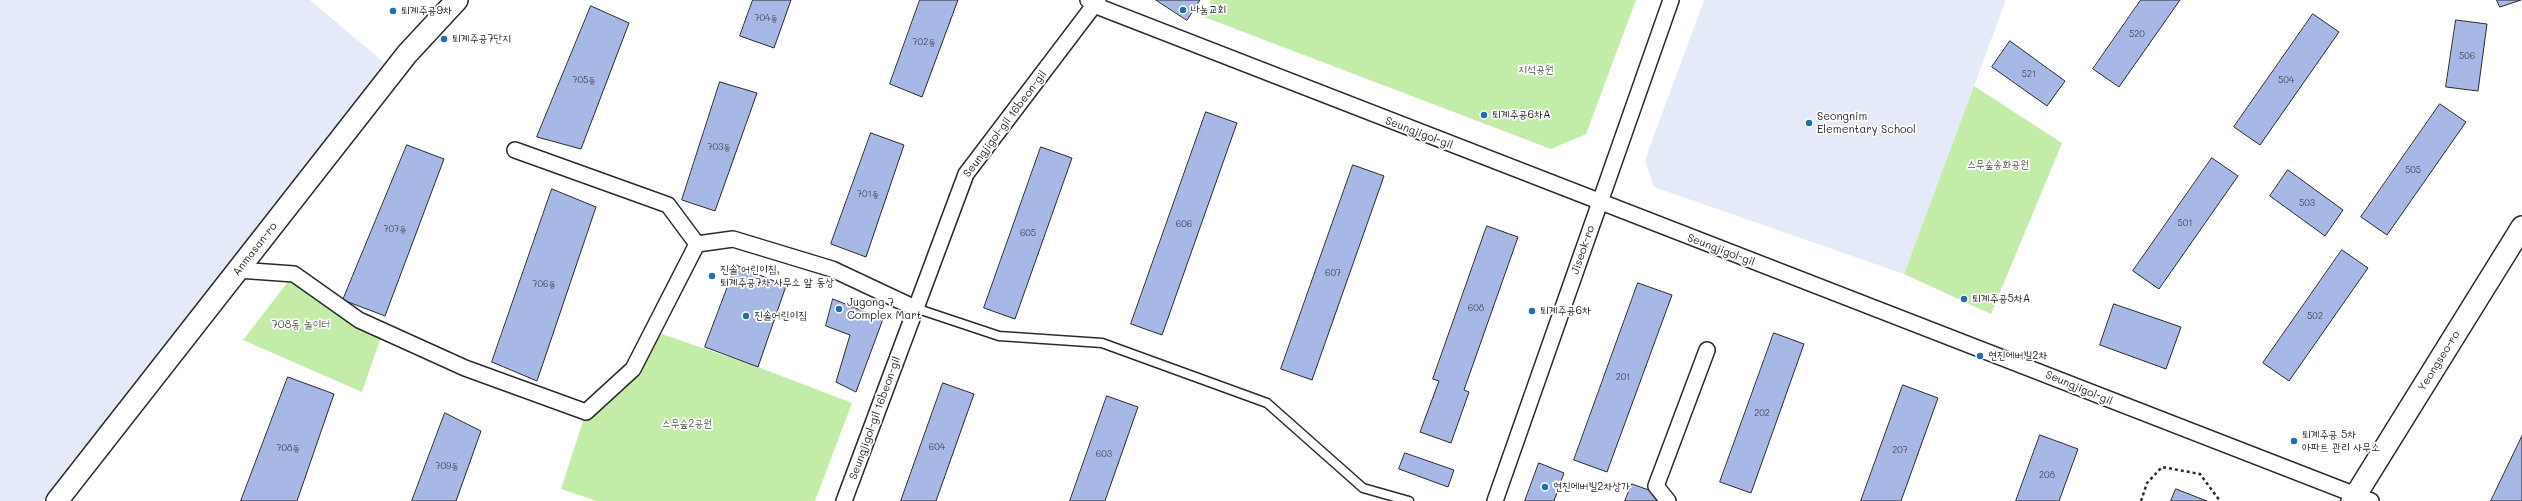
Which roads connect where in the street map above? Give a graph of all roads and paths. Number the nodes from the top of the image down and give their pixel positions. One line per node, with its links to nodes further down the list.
1 (457, 0): 8 (street, Anmasan-ro)
2 (1671, 0): 5 (street, Jiseok-ro)
3 (1093, 2): 5 (street, Seungjigol-gil); 9 (street, Seungjigol-gil 16beon-gil)
4 (515, 150): 7 (street)
5 (1599, 203): 11 (street, Seungjigol-gil); 15 (street, Jiseok-ro)
6 (2522, 227): 11 (street, Yeongseo-ro)
7 (698, 244): 8 (street); 9 (street)
8 (238, 270): 12 (street, Anmasan-ro)
9 (915, 308): 13 (street, Seungjigol-gil 16beon-gil); 14 (lane)
10 (1707, 350): 16 (street)
11 (2358, 499)
12 (57, 501)
13 (844, 501)
14 (1409, 501)
15 (1495, 501)
16 (1668, 501)
17 (2141, 501): 18 (path)
18 (2220, 501)

